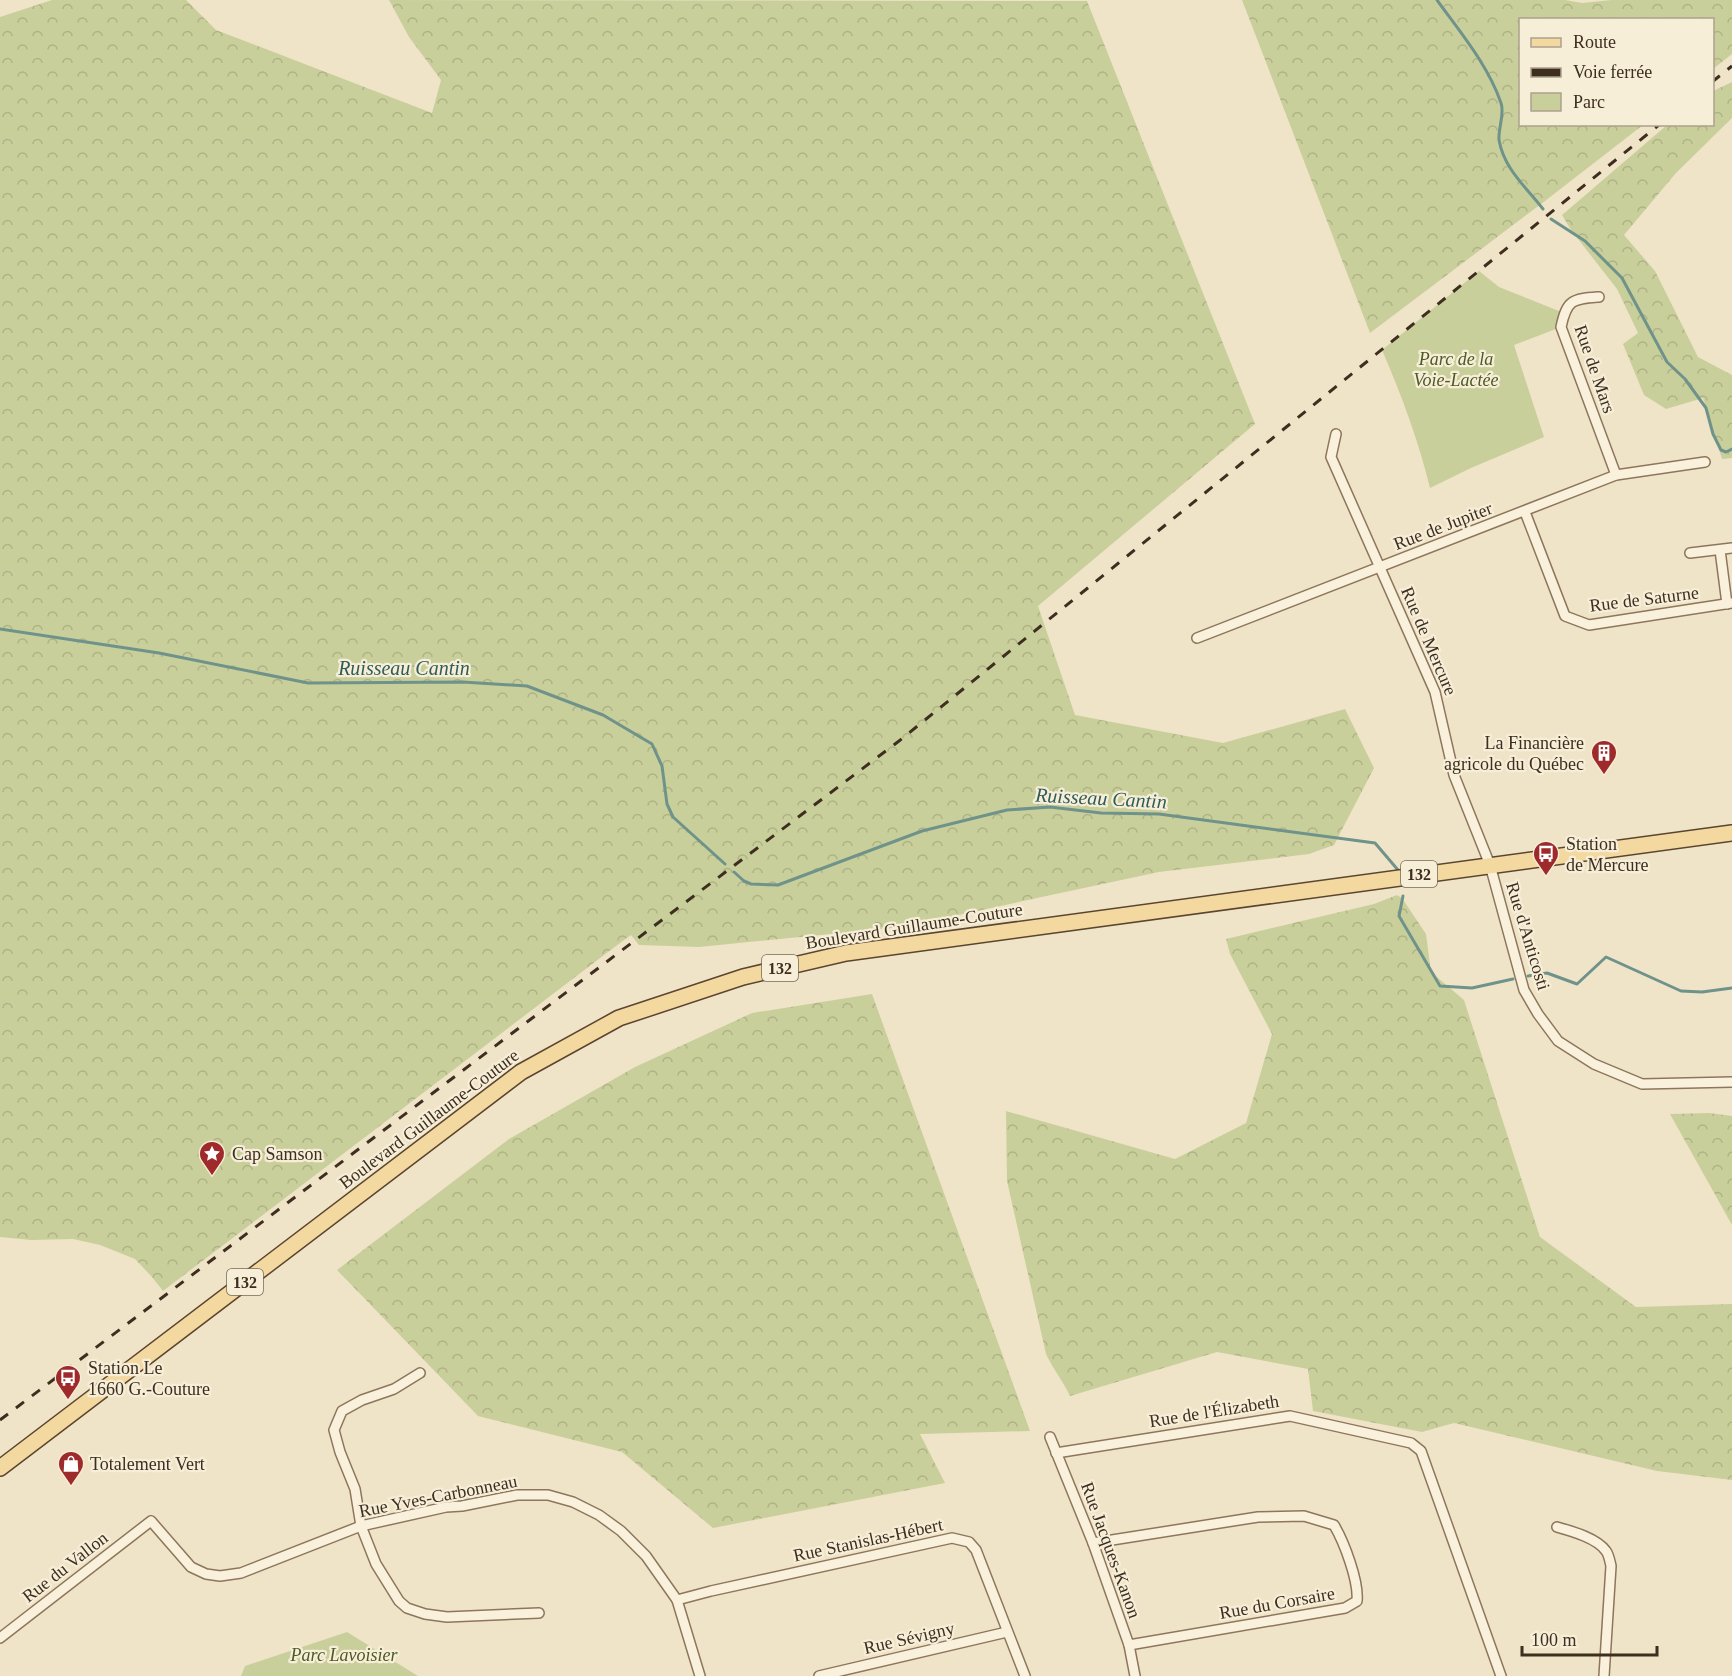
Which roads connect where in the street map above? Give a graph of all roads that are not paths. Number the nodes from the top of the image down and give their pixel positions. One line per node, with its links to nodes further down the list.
1 (1599, 297): 4 (street, Rue de Mars)
2 (1336, 434): 9 (street, Rue de Mercure)
3 (1704, 462): 4 (street, Rue de Jupiter)
4 (1616, 475): 5 (street, Rue de Jupiter)
5 (1526, 512): 9 (street, Rue de Jupiter); 10 (street, Rue de Saturne)
6 (1732, 548): 7 (street)
7 (1720, 550): 8 (street); 10 (street)
8 (1690, 553)
9 (1380, 567): 11 (street, Rue de Jupiter); 13 (street, Rue de Mercure)
10 (1730, 604)
11 (1197, 638)
12 (1732, 833): 13 (main road, Boulevard Guillaume-Couture / 132)
13 (1490, 865): 14 (street, Rue d'Anticosti); 18 (main road, Boulevard Guillaume-Couture / 132)
14 (1732, 1082)
15 (420, 1373): 20 (street)
16 (1050, 1437): 17 (street, Rue Jacques-Kanon)
17 (1056, 1453): 22 (street, Rue Jacques-Kanon); 32 (street, Rue de l'Élizabeth)
18 (0, 1468)
19 (151, 1521): 20 (street, Rue Yves-Carbonneau); 26 (street, Rue du Vallon)
20 (361, 1526): 23 (street, Rue Yves-Carbonneau); 24 (street)
21 (1557, 1527): 33 (street)
22 (1092, 1543): 27 (street, Rue Jacques-Kanon); 27 (street, Rue du Corsaire)
23 (677, 1600): 25 (street, Rue Stanislas-Hébert); 28 (street, Rue Yves-Carbonneau)
24 (539, 1613)
25 (1007, 1632): 29 (street, Rue Sévigny); 30 (street, Rue Stanislas-Hébert)
26 (0, 1638)
27 (1129, 1645): 31 (street, Rue Jacques-Kanon)
28 (700, 1676)
29 (819, 1676)
30 (1025, 1676)
31 (1136, 1676)
32 (1501, 1676)
33 (1604, 1676)

